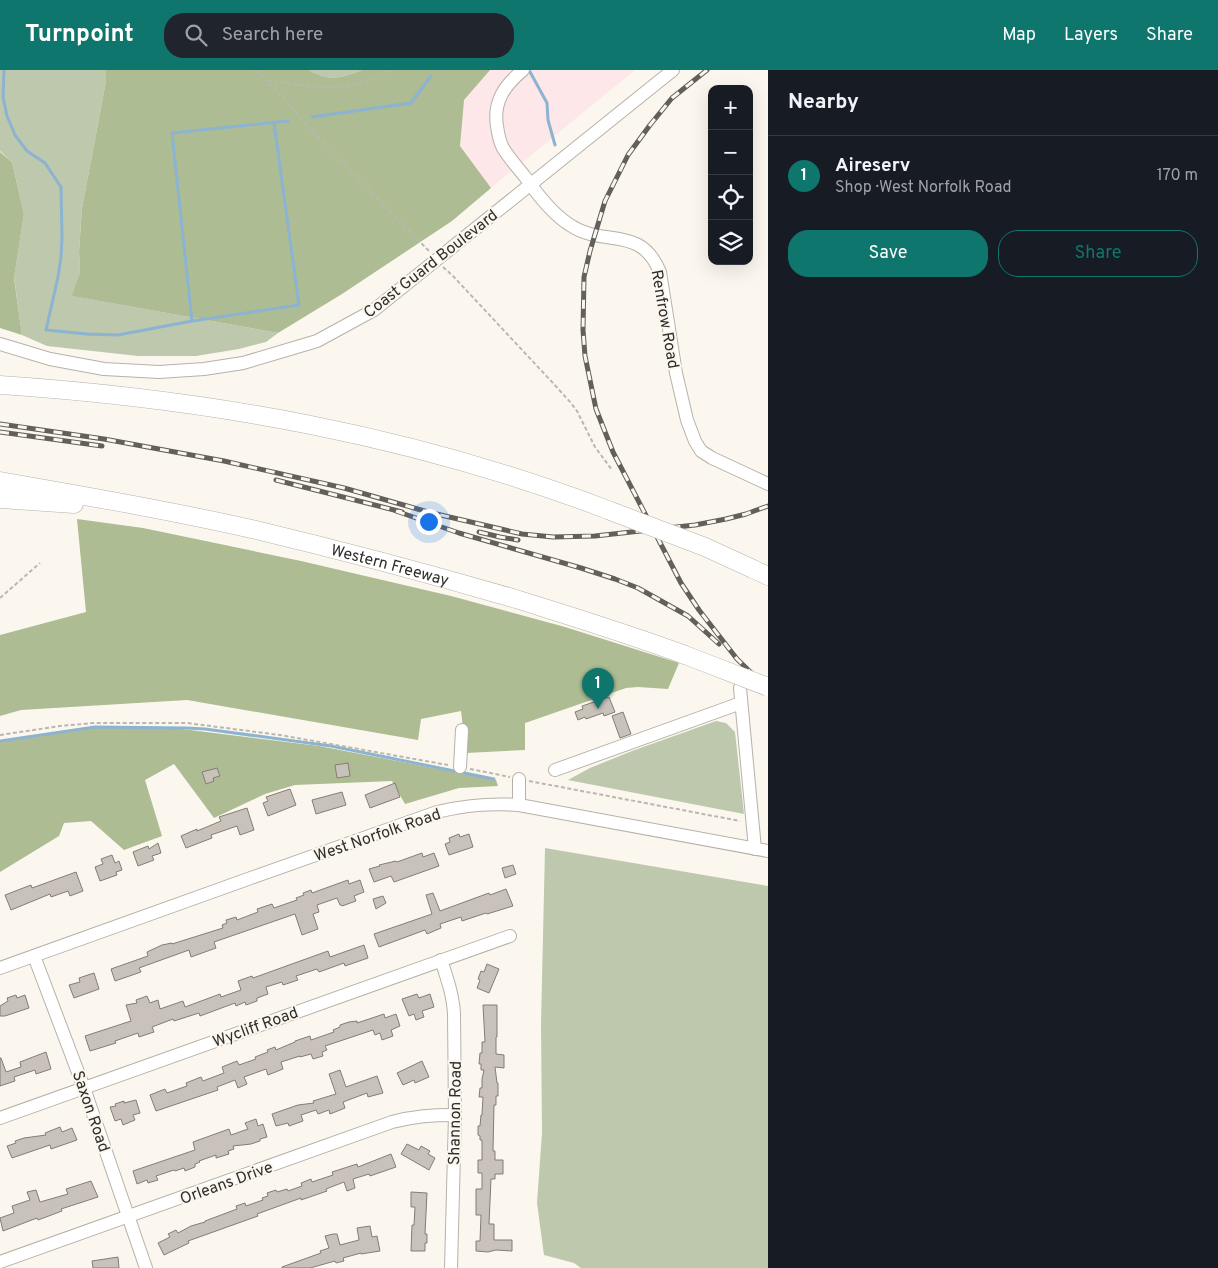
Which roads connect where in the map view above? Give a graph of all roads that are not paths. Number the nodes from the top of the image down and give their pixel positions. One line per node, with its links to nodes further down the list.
1 (673, 70): 3 (street, Coast Guard Boulevard)
2 (521, 71): 3 (street, Renfrow Road)
3 (530, 185): 4 (street, Coast Guard Boulevard); 7 (street, Renfrow Road)
4 (0, 344)
5 (0, 385): 10 (highway, bridge)
6 (0, 481): 9 (highway, Western Freeway)
7 (768, 484)
8 (0, 499): 9 (highway)
9 (256, 530): 11 (highway, Western Freeway, bridge)
10 (761, 572)
11 (768, 687)
12 (740, 688): 13 (street)
13 (741, 703): 16 (street); 19 (street)
14 (462, 730): 15 (street)
15 (460, 768)
16 (555, 770)
17 (519, 779): 18 (street)
18 (519, 805): 19 (street, West Norfolk Road); 21 (street, West Norfolk Road)
19 (762, 850)
20 (510, 936): 22 (street, Wycliff Road)
21 (34, 956): 23 (street, West Norfolk Road); 24 (street, Saxon Road)
22 (441, 960): 24 (street, Wycliff Road); 25 (street, Shannon Road)
23 (0, 968)
24 (84, 1088): 26 (street, Wycliff Road); 27 (street, Saxon Road)
25 (455, 1115): 27 (street, Orleans Drive); 30 (street, Shannon Road)
26 (0, 1118)
27 (128, 1217): 28 (street, Orleans Drive); 29 (street, Saxon Road)
28 (0, 1262)
29 (146, 1268)
30 (452, 1268)

